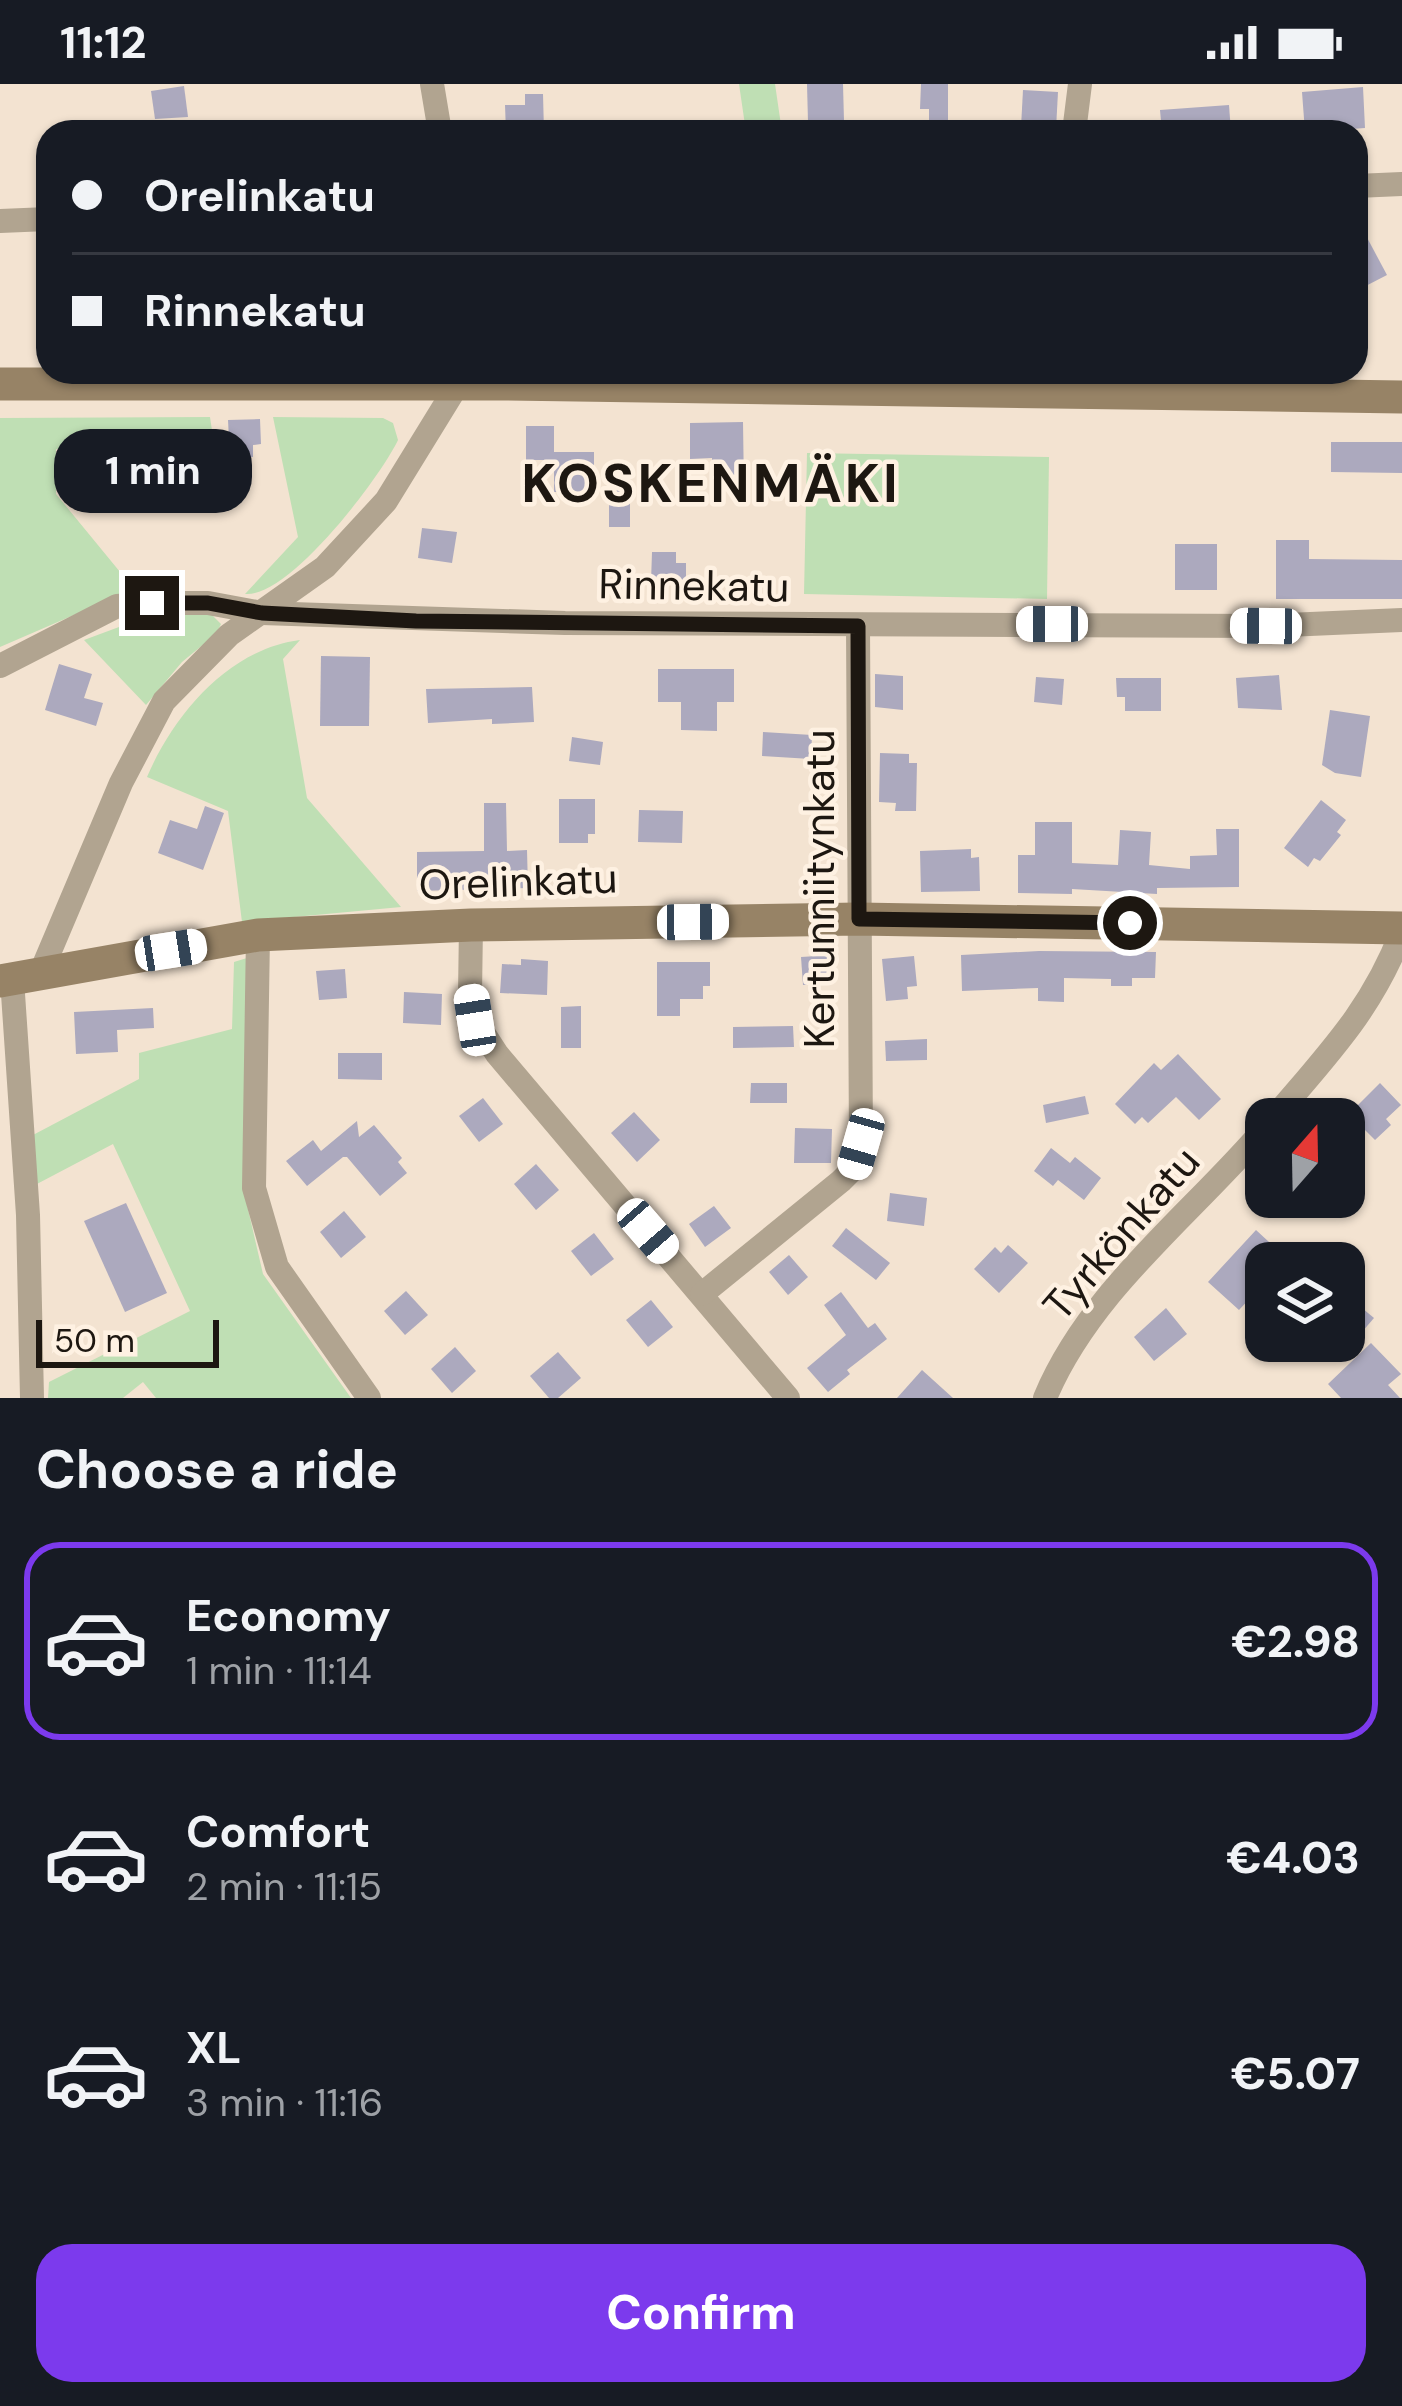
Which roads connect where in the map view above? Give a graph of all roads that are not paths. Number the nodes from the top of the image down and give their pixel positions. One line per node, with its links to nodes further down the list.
1 (433, 84): 3 (street)
2 (1080, 84): 4 (street)
3 (438, 120)
4 (1076, 120)
5 (1402, 184): 6 (street)
6 (1368, 185)
7 (36, 220): 8 (street)
8 (0, 221)
9 (0, 384): 10 (main road)
10 (36, 384)
11 (464, 384): 14 (street)
12 (687, 384): 13 (main road)
13 (1402, 397)
14 (262, 613): 16 (street, Rinnekatu); 17 (street, Rinnekatu); 22 (street)
15 (1402, 620): 16 (street, Rinnekatu)
16 (858, 626): 18 (street, Kertunniitynkatu)
17 (0, 666)
18 (859, 919): 19 (main road, Orelinkatu); 20 (main road, Orelinkatu); 25 (street, Kertunniitynkatu)
19 (471, 925): 21 (main road, Orelinkatu); 25 (street)
20 (1402, 929): 23 (street)
21 (258, 935): 22 (main road, Orelinkatu); 27 (street)
22 (18, 977): 26 (street)
23 (1290, 1098)
24 (1245, 1150): 29 (street, Tyrkönkatu)
25 (702, 1294): 28 (street)
26 (32, 1398)
27 (369, 1398)
28 (788, 1398)
29 (1046, 1398)

